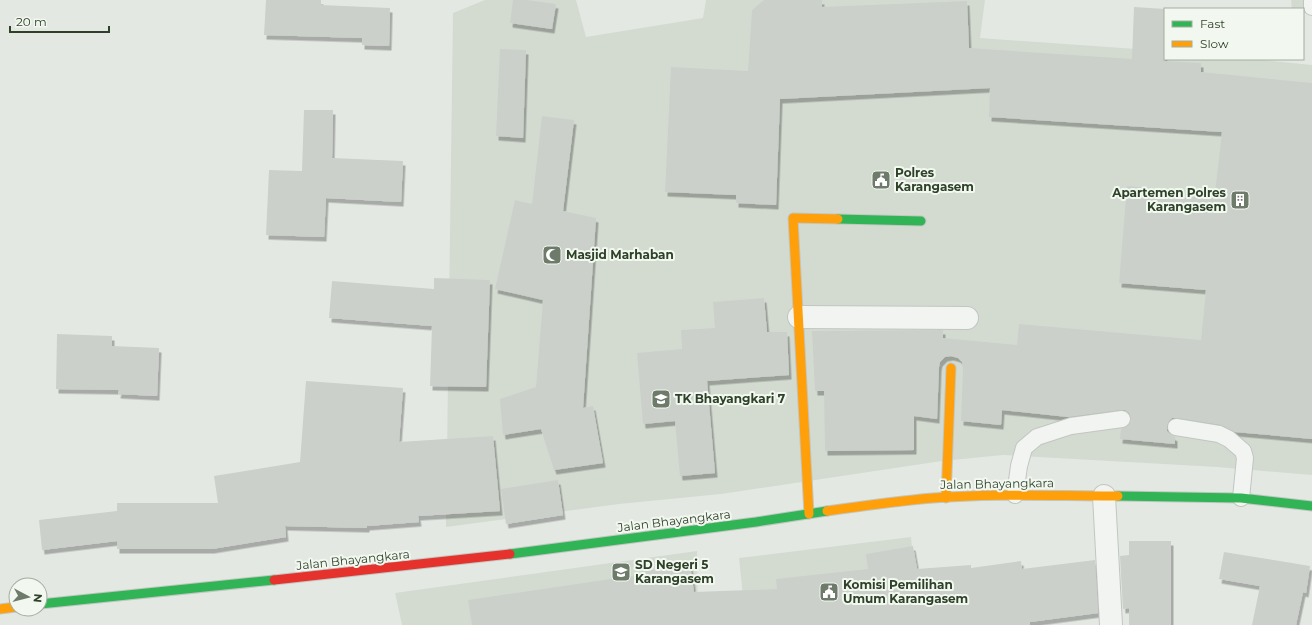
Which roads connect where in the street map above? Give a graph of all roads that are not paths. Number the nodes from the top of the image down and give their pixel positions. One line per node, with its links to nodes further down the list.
1 (1312, 0): 2 (lane)
2 (1312, 7)
3 (921, 222): 4 (street)
4 (799, 317): 5 (street); 14 (street)
5 (967, 318)
6 (950, 368): 11 (street)
7 (1122, 419): 9 (lane)
8 (1176, 427): 12 (lane)
9 (1015, 495): 10 (street, Jalan Bhayangkara); 11 (street, Jalan Bhayangkara)
10 (1104, 496): 12 (street, Jalan Bhayangkara); 16 (street)
11 (946, 498): 14 (street, Jalan Bhayangkara)
12 (1241, 498): 13 (street, Jalan Bhayangkara)
13 (1312, 506)
14 (809, 514): 15 (street, Jalan Bhayangkara)
15 (48, 603)
16 (1111, 625)

